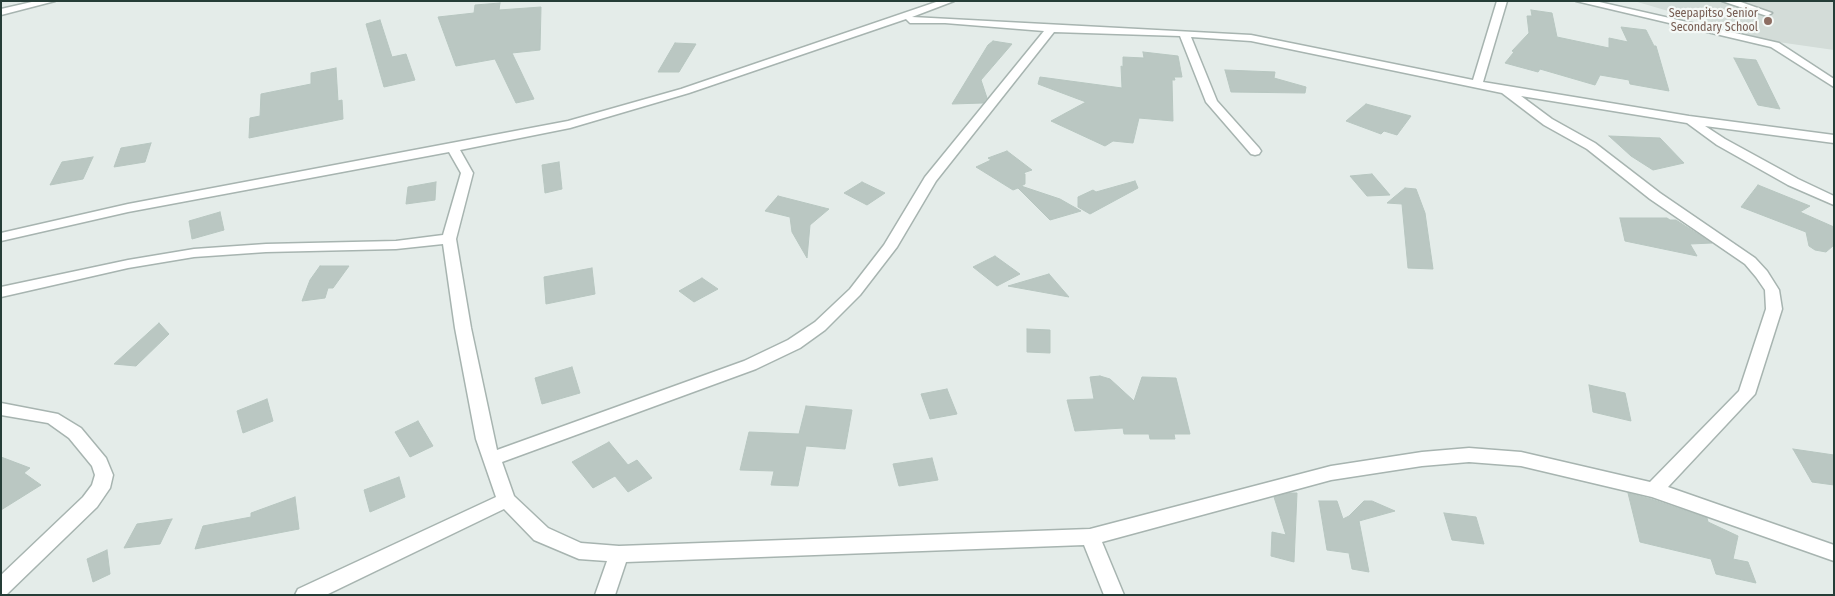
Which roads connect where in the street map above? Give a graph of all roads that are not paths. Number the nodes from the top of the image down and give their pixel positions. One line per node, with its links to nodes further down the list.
1 (50, 1): 6 (street)
2 (1502, 1): 11 (street)
3 (1581, 1): 12 (street)
4 (1727, 1): 7 (street)
5 (943, 2): 8 (street)
6 (1, 12)
7 (1767, 14)
8 (898, 20): 9 (street); 16 (street)
9 (1051, 28): 10 (street); 23 (street)
10 (1184, 33): 11 (street); 17 (street)
11 (1477, 84): 13 (street)
12 (1834, 84)
13 (1506, 90): 14 (street); 24 (street)
14 (1689, 120): 15 (street); 18 (street)
15 (1834, 139)
16 (453, 148): 19 (street); 20 (street)
17 (1255, 151)
18 (1834, 201)
19 (1, 237)
20 (449, 238): 21 (street); 23 (street)
21 (1, 292)
22 (1, 409): 29 (street)
23 (491, 459): 25 (street)
24 (1654, 490): 26 (street); 27 (street)
25 (506, 500): 28 (street); 30 (street)
26 (1090, 537): 28 (street); 32 (street)
27 (1834, 553)
28 (619, 554): 31 (street)
29 (1, 588)
30 (305, 595)
31 (605, 595)
32 (1114, 595)

